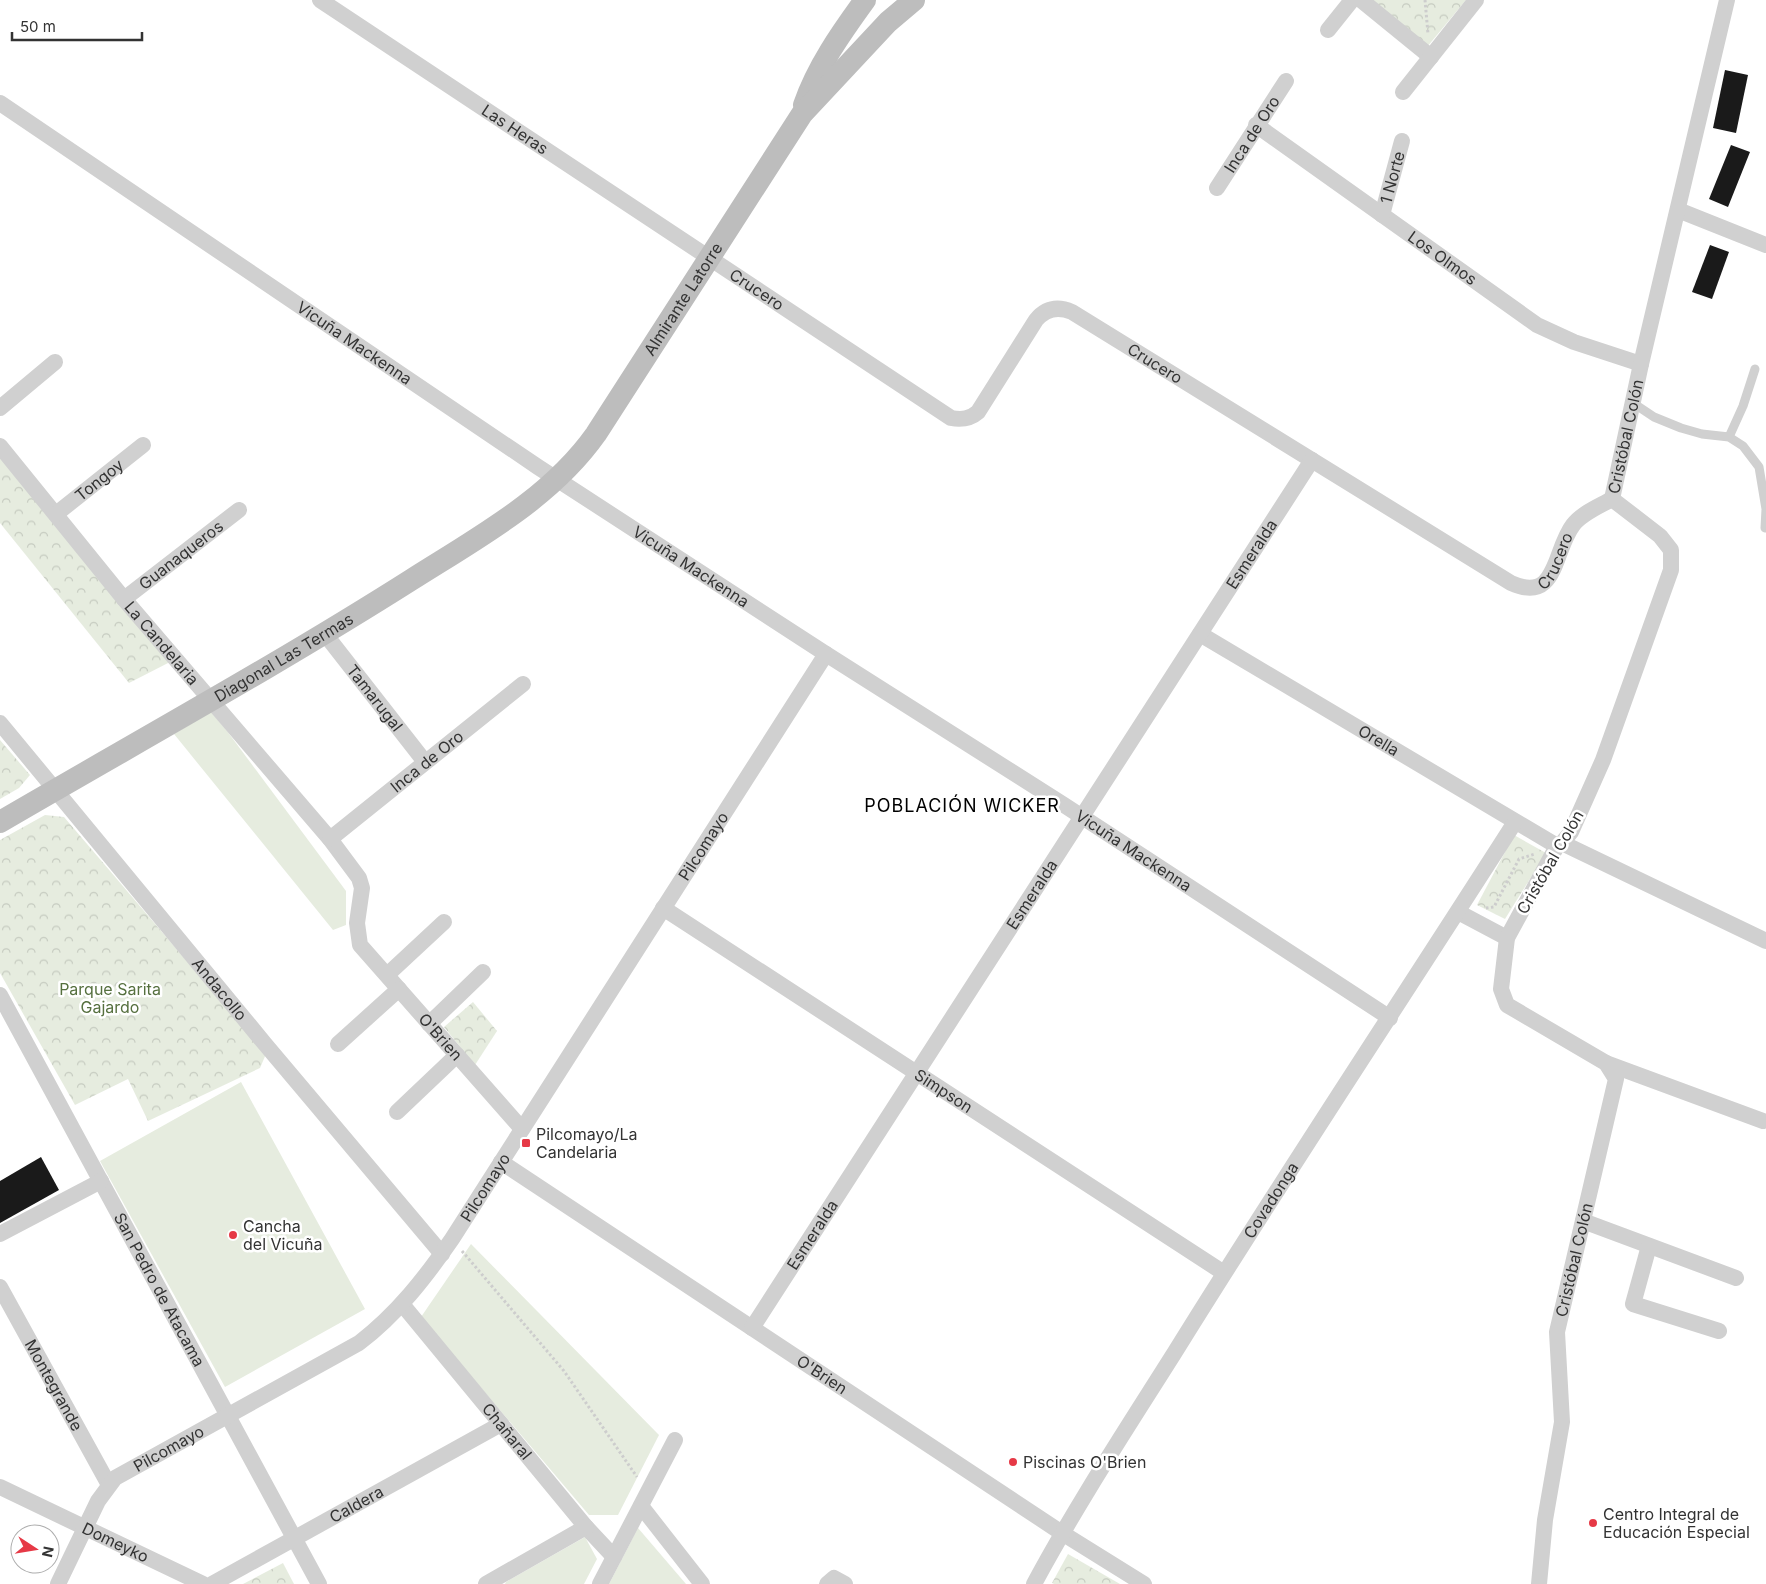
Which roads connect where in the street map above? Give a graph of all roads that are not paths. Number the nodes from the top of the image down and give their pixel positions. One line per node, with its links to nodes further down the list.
1 (320, 0): 20 (street, Las Heras)
2 (914, 0): 13 (main road, Almirante Latorre)
3 (1352, 0): 8 (street)
4 (1361, 0): 9 (street)
5 (1476, 0): 9 (street)
6 (1727, 0): 17 (street, Cristóbal Colón)
7 (861, 1): 13 (main road, Almirante Latorre)
8 (1328, 30)
9 (1431, 57): 11 (street)
10 (1286, 81): 14 (street, Inca de Oro)
11 (1403, 92)
12 (0, 104): 30 (street, Vicuña Mackenna)
13 (802, 114): 20 (main road, Almirante Latorre)
14 (1256, 125): 16 (street, Inca de Oro); 18 (street, Los Olmos)
15 (1402, 141): 18 (street, 1 Norte)
16 (1217, 188)
17 (1678, 210): 19 (street); 22 (street, Cristóbal Colón)
18 (1382, 215): 22 (street, Los Olmos)
19 (1766, 245)
20 (709, 257): 29 (street, Crucero); 30 (main road, Almirante Latorre)
21 (55, 362): 25 (street)
22 (1642, 364): 24 (street, Cristóbal Colón)
23 (1755, 369): 26 (lane)
24 (1633, 403): 26 (lane); 31 (street, Cristóbal Colón)
25 (0, 408)
26 (1729, 438): 34 (lane)
27 (143, 445): 33 (street, Tongoy)
28 (0, 446): 33 (street, La Candelaria)
29 (1312, 460): 31 (street, Crucero); 37 (street, Esmeralda)
30 (557, 478): 36 (main road, Diagonal Las Termas); 38 (street, Vicuña Mackenna)
31 (1612, 499): 48 (street, Cristóbal Colón)
32 (239, 510): 35 (street, Guanaqueros)
33 (56, 514): 35 (street, La Candelaria)
34 (1765, 528)
35 (124, 599): 40 (street, La Candelaria)
36 (325, 634): 40 (main road, Diagonal Las Termas); 42 (street, Tamarugal)
37 (1200, 634): 44 (street, Esmeralda); 46 (street, Orella)
38 (826, 654): 44 (street, Vicuña Mackenna); 49 (street, Pilcomayo)
39 (523, 684): 42 (street, Inca de Oro)
40 (212, 699): 43 (main road, Diagonal Las Termas); 47 (street, La Candelaria)
41 (0, 723): 43 (street, Andacollo)
42 (426, 762): 47 (street, Inca de Oro)
43 (55, 790): 45 (main road, Diagonal Las Termas); 73 (street, Andacollo)
44 (1082, 816): 59 (street, Vicuña Mackenna); 64 (street, Esmeralda)
45 (0, 822)
46 (1515, 822): 48 (street, Orella); 50 (street, Covadonga)
47 (330, 839): 54 (street, La Candelaria)
48 (1559, 845): 52 (street, Cristóbal Colón); 53 (street, Orella)
49 (663, 908): 64 (street, Simpson); 67 (street, Pilcomayo)
50 (1458, 912): 52 (street); 59 (street, Covadonga)
51 (444, 922): 56 (street)
52 (1507, 938): 63 (street, Cristóbal Colón)
53 (1766, 941)
54 (360, 945): 56 (street, O'Brien)
55 (483, 972): 60 (street)
56 (387, 975): 57 (street, O'Brien)
57 (399, 989): 60 (street, O'Brien); 61 (street)
58 (0, 996): 69 (street, San Pedro de Atacama)
59 (1390, 1018): 74 (street, Covadonga)
60 (429, 1024): 62 (street, O'Brien)
61 (338, 1044)
62 (457, 1055): 65 (street); 67 (street, O'Brien)
63 (1606, 1063): 66 (street); 70 (street, Cristóbal Colón)
64 (916, 1073): 74 (street, Simpson); 78 (street, Esmeralda)
65 (397, 1112)
66 (1764, 1121)
67 (522, 1129): 68 (street, Pilcomayo)
68 (501, 1162): 73 (street, Pilcomayo); 78 (street, O'Brien)
69 (101, 1181): 71 (street); 80 (street, San Pedro de Atacama)
70 (1582, 1222): 72 (street); 102 (street, Cristóbal Colón)
71 (0, 1234)
72 (1649, 1246): 75 (street); 79 (street)
73 (442, 1254): 77 (street, Pilcomayo)
74 (1224, 1273): 88 (street, Covadonga)
75 (1736, 1278)
76 (0, 1287): 83 (street, Montegrande)
77 (402, 1304): 80 (street, Pilcomayo); 81 (street, Chañaral)
78 (752, 1328): 88 (street, O'Brien)
79 (1719, 1331)
80 (229, 1415): 83 (street, Pilcomayo); 89 (street, San Pedro de Atacama)
81 (501, 1424): 86 (street, Chañaral); 89 (street, Caldera)
82 (675, 1440): 85 (street)
83 (109, 1485): 87 (street, Pilcomayo)
84 (0, 1487): 87 (street, Domeyko)
85 (644, 1499): 90 (street); 98 (street)
86 (586, 1527): 90 (street, Chañaral); 96 (street)
87 (85, 1528): 92 (street, Pilcomayo); 93 (street, Domeyko)
88 (1062, 1533): 91 (street, Covadonga); 101 (street, O'Brien)
89 (295, 1538): 94 (street, Caldera); 95 (street, San Pedro de Atacama)
90 (614, 1558): 97 (street)
91 (1036, 1583)
92 (58, 1584)
93 (203, 1584)
94 (212, 1584)
95 (319, 1584)
96 (486, 1584)
97 (600, 1584)
98 (702, 1584)
99 (827, 1584): 100 (street)
100 (845, 1584)
101 (1144, 1584)
102 (1539, 1584)

